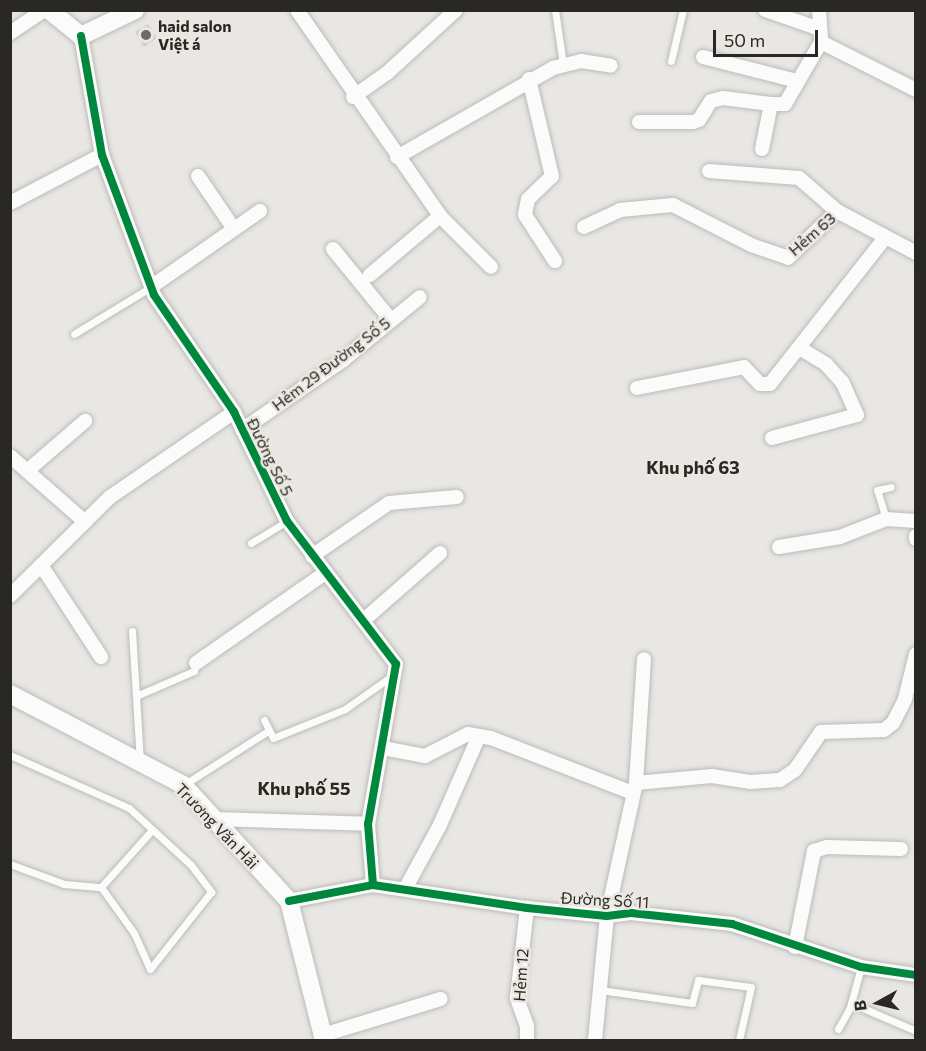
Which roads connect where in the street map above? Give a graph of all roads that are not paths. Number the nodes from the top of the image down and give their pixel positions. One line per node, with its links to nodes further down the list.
1 (47, 10): 10 (street); 11 (street)
2 (135, 10): 11 (street)
3 (297, 10): 20 (street)
4 (456, 10): 20 (street)
5 (555, 10): 15 (lane)
6 (683, 10): 14 (lane)
7 (765, 10): 9 (street)
8 (819, 10): 9 (street)
9 (817, 28): 12 (street)
10 (10, 33)
11 (81, 36): 24 (street, Đường Số 5)
12 (821, 42): 18 (street); 19 (street)
13 (703, 57): 18 (street)
14 (671, 61)
15 (563, 64): 16 (street); 17 (street)
16 (611, 66)
17 (529, 80): 25 (street); 37 (street)
18 (796, 81): 21 (street)
19 (915, 90)
20 (353, 97): 25 (street)
21 (771, 104): 22 (street); 23 (street)
22 (639, 122)
23 (762, 149)
24 (102, 155): 28 (street); 40 (street, Đường Số 5)
25 (397, 157): 31 (street)
26 (709, 171): 30 (street)
27 (198, 176): 33 (street)
28 (10, 203)
29 (260, 211): 33 (street)
30 (837, 211): 32 (street, Hẻm 63); 34 (street, Hẻm 63)
31 (440, 216): 38 (street); 39 (street)
32 (584, 226)
33 (234, 229): 40 (street)
34 (884, 239): 36 (street, Hẻm 63); 44 (street)
35 (333, 249): 42 (street)
36 (915, 253)
37 (555, 261)
38 (491, 267)
39 (370, 275)
40 (151, 287): 43 (lane); 46 (street, Đường Số 5)
41 (420, 297): 42 (street, Hẻm 29 Đường Số 5)
42 (391, 320): 48 (street, Hẻm 29 Đường Số 5)
43 (74, 334)
44 (801, 349): 45 (street); 49 (street)
45 (638, 388)
46 (234, 412): 48 (street, Đường Số 5); 57 (street)
47 (85, 421): 51 (street)
48 (242, 430): 55 (street, Đường Số 5)
49 (772, 438)
50 (10, 456): 51 (street)
51 (27, 471): 57 (street)
52 (891, 487): 54 (lane)
53 (457, 497): 61 (street)
54 (886, 519): 56 (street); 59 (street)
55 (287, 521): 58 (lane); 61 (street, Đường Số 5)
56 (915, 521)
57 (85, 522): 62 (street)
58 (250, 543)
59 (779, 547)
60 (440, 553): 65 (street)
61 (312, 556): 63 (street, Đường Số 5)
62 (41, 565): 64 (street); 68 (street)
63 (325, 573): 65 (street, Đường Số 5); 70 (street)
64 (10, 596)
65 (365, 619): 71 (street, Đường Số 5)
66 (132, 631): 74 (lane)
67 (915, 654): 72 (street)
68 (101, 657)
69 (644, 660): 82 (street)
70 (196, 663): 74 (lane)
71 (397, 673): 76 (lane); 78 (street)
72 (912, 680): 82 (street)
73 (10, 694): 80 (street, Trương Văn Hải)
74 (136, 696): 80 (lane)
75 (264, 720): 76 (lane)
76 (268, 731): 81 (lane)
77 (479, 736): 78 (street); 82 (street); 90 (street)
78 (383, 748): 84 (street)
79 (10, 755): 85 (lane)
80 (140, 762): 81 (street, Trương Văn Hải)
81 (183, 785): 83 (street, Trương Văn Hải)
82 (634, 788): 93 (street)
83 (213, 819): 84 (street); 91 (street, Trương Văn Hải)
84 (368, 824): 88 (street)
85 (151, 831): 89 (lane); 89 (lane)
86 (901, 849): 94 (street)
87 (10, 864): 89 (lane)
88 (373, 885): 90 (street, Đường Số 11); 91 (street, Đường Số 11)
89 (101, 887)
90 (405, 890): 92 (street, Đường Số 11)
91 (289, 901): 102 (street, Trương Văn Hải)
92 (527, 908): 93 (street, Đường Số 11); 103 (street, Hẻm 12)
93 (607, 916): 94 (street, Đường Số 11); 97 (street)
94 (795, 946): 95 (street, Đường Số 11)
95 (861, 967): 96 (street, Đường Số 11); 99 (lane)
96 (915, 975)
97 (600, 990): 104 (street); 105 (lane)
98 (441, 999): 102 (street)
99 (851, 1003): 100 (lane); 101 (lane)
100 (838, 1029)
101 (915, 1031)
102 (323, 1038)
103 (526, 1039)
104 (595, 1041)
105 (739, 1041)

